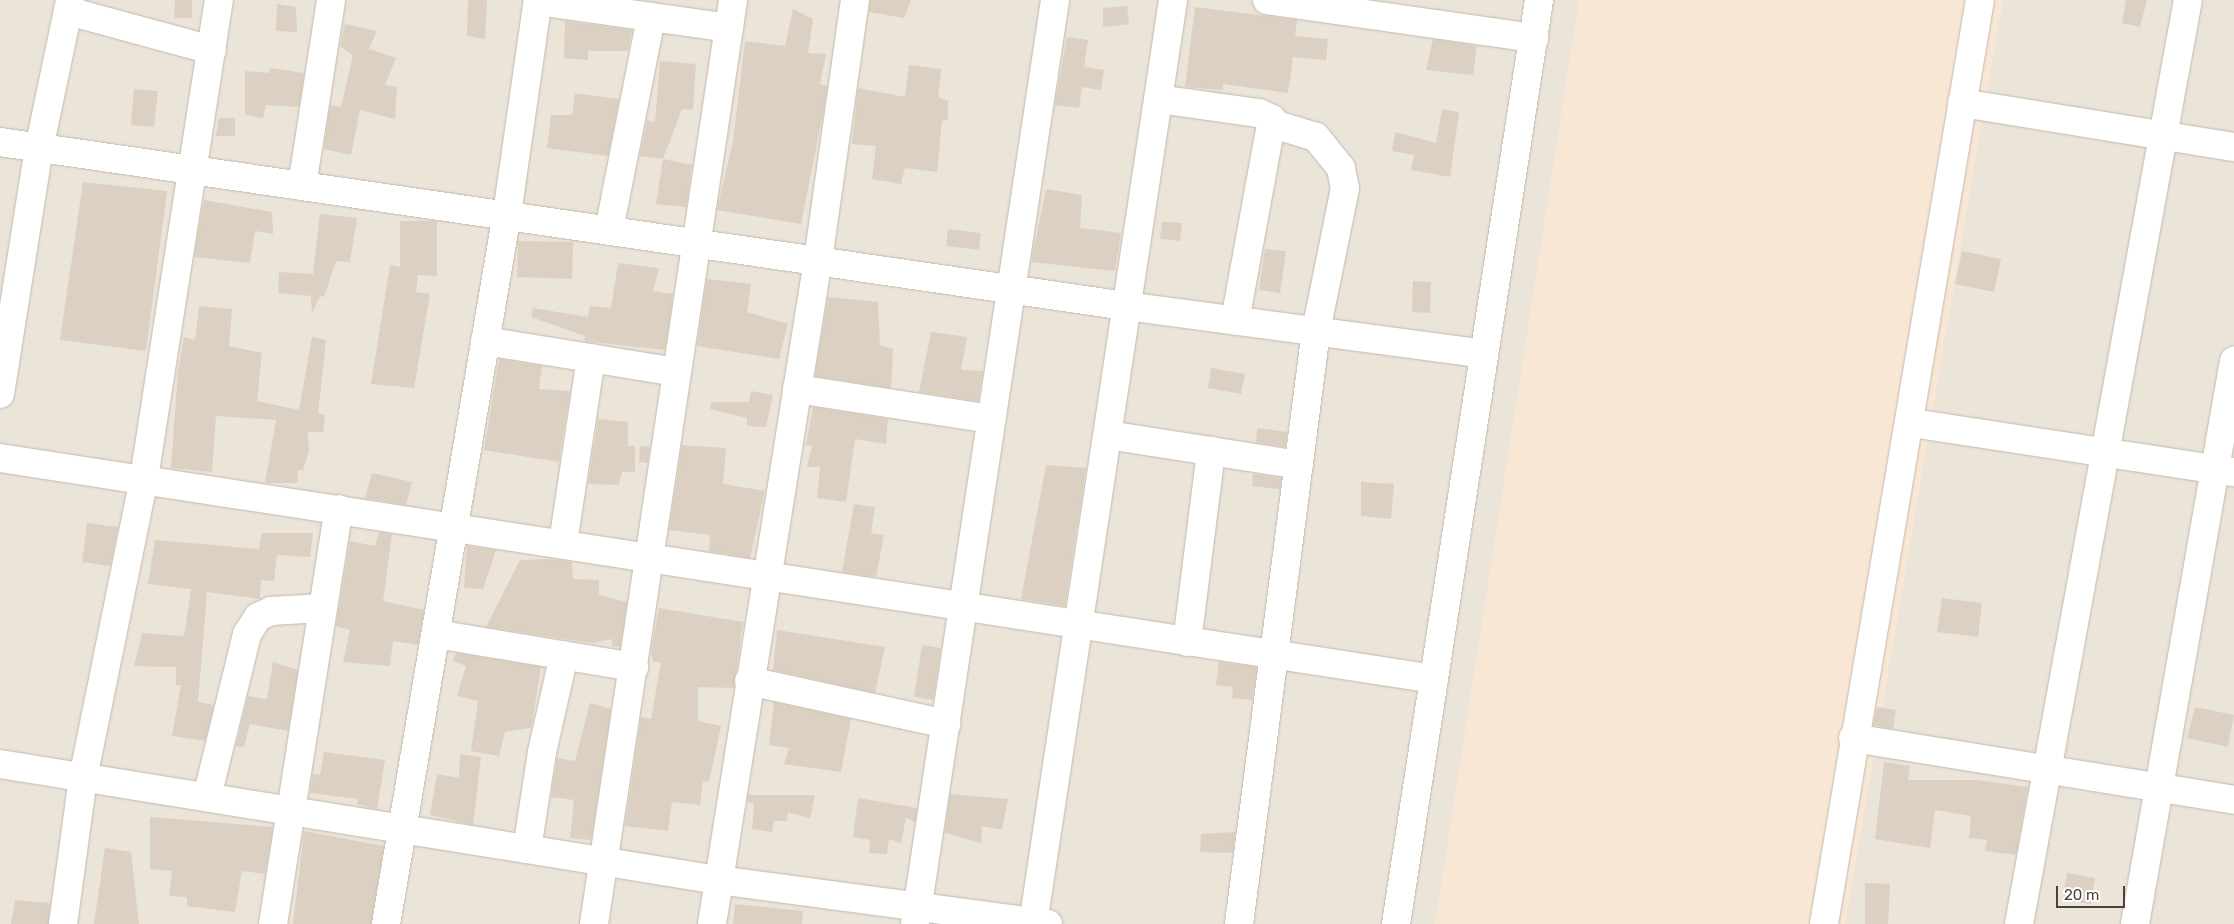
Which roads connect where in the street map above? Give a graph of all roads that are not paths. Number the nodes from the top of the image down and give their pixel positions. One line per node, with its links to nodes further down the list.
1 (219, 0): 17 (street)
2 (331, 0): 26 (street)
3 (538, 0): 14 (street); 27 (street)
4 (733, 0): 15 (street)
5 (855, 0): 30 (street)
6 (1055, 0): 31 (street)
7 (1173, 0): 18 (street)
8 (1267, 0): 13 (street)
9 (1539, 0): 16 (street)
10 (1980, 0): 19 (street)
11 (2188, 0): 21 (street)
12 (69, 6): 17 (street); 24 (street)
13 (1379, 8): 16 (street)
14 (651, 17): 15 (street); 28 (street)
15 (729, 28): 29 (street)
16 (1534, 38): 36 (street)
17 (212, 50): 25 (street)
18 (1158, 99): 20 (street); 32 (street)
19 (1962, 104): 21 (street); 43 (street)
20 (1273, 124): 33 (street); 34 (street)
21 (2163, 136): 23 (street); 46 (street)
22 (0, 142): 24 (street)
23 (2234, 147)
24 (39, 149): 25 (street); 41 (street)
25 (194, 172): 26 (street); 50 (street)
26 (302, 186): 27 (street)
27 (507, 214): 28 (street); 35 (street)
28 (609, 230): 29 (street)
29 (695, 242): 30 (street); 39 (street)
30 (818, 260): 31 (street); 40 (street)
31 (1009, 289): 32 (street); 42 (street)
32 (1126, 306): 33 (street); 44 (street)
33 (1235, 321): 34 (street)
34 (1316, 331): 36 (street); 48 (street)
35 (485, 341): 37 (street); 52 (street)
36 (1484, 354): 64 (street)
37 (591, 358): 39 (street); 53 (street)
38 (2234, 361): 49 (street)
39 (677, 372): 54 (street)
40 (797, 389): 42 (street); 55 (street)
41 (0, 394)
42 (991, 419): 56 (street)
43 (1912, 423): 46 (street); 67 (street)
44 (1108, 436): 45 (street); 58 (street)
45 (1211, 451): 48 (street); 60 (street)
46 (2104, 453): 49 (street); 69 (street)
47 (0, 458): 50 (street)
48 (1298, 465): 62 (street)
49 (2224, 471): 71 (street)
50 (144, 478): 51 (street); 70 (street)
51 (339, 509): 52 (street); 57 (street)
52 (453, 527): 53 (street); 59 (street)
53 (563, 543): 54 (street)
54 (648, 556): 55 (street); 63 (street)
55 (766, 573): 56 (street); 65 (street)
56 (965, 607): 58 (street); 66 (street)
57 (323, 608): 72 (street); 74 (street)
58 (1081, 626): 60 (street); 80 (street)
59 (436, 634): 61 (street); 75 (street)
60 (1187, 642): 62 (street)
61 (564, 655): 63 (street); 76 (street)
62 (1274, 655): 64 (street); 86 (street)
63 (634, 667): 77 (street)
64 (1434, 678): 87 (street)
65 (749, 681): 66 (street); 78 (street)
66 (946, 724): 79 (street)
67 (1853, 738): 69 (street); 88 (street)
68 (0, 764): 70 (street)
69 (2048, 770): 71 (street); 89 (street)
70 (83, 778): 72 (street); 81 (street)
71 (2158, 788): 73 (street); 90 (street)
72 (207, 797): 74 (street)
73 (2234, 800)
74 (291, 811): 75 (street); 82 (street)
75 (402, 828): 76 (street); 83 (street)
76 (527, 849): 77 (street)
77 (603, 861): 78 (street); 84 (street)
78 (718, 880): 79 (street); 85 (street)
79 (916, 915): 80 (street)
80 (1038, 923)
81 (63, 924)
82 (273, 924)
83 (386, 924)
84 (594, 924)
85 (712, 924)
86 (1239, 924)
87 (1396, 924)
88 (1824, 924)
89 (2018, 924)
90 (2134, 924)

